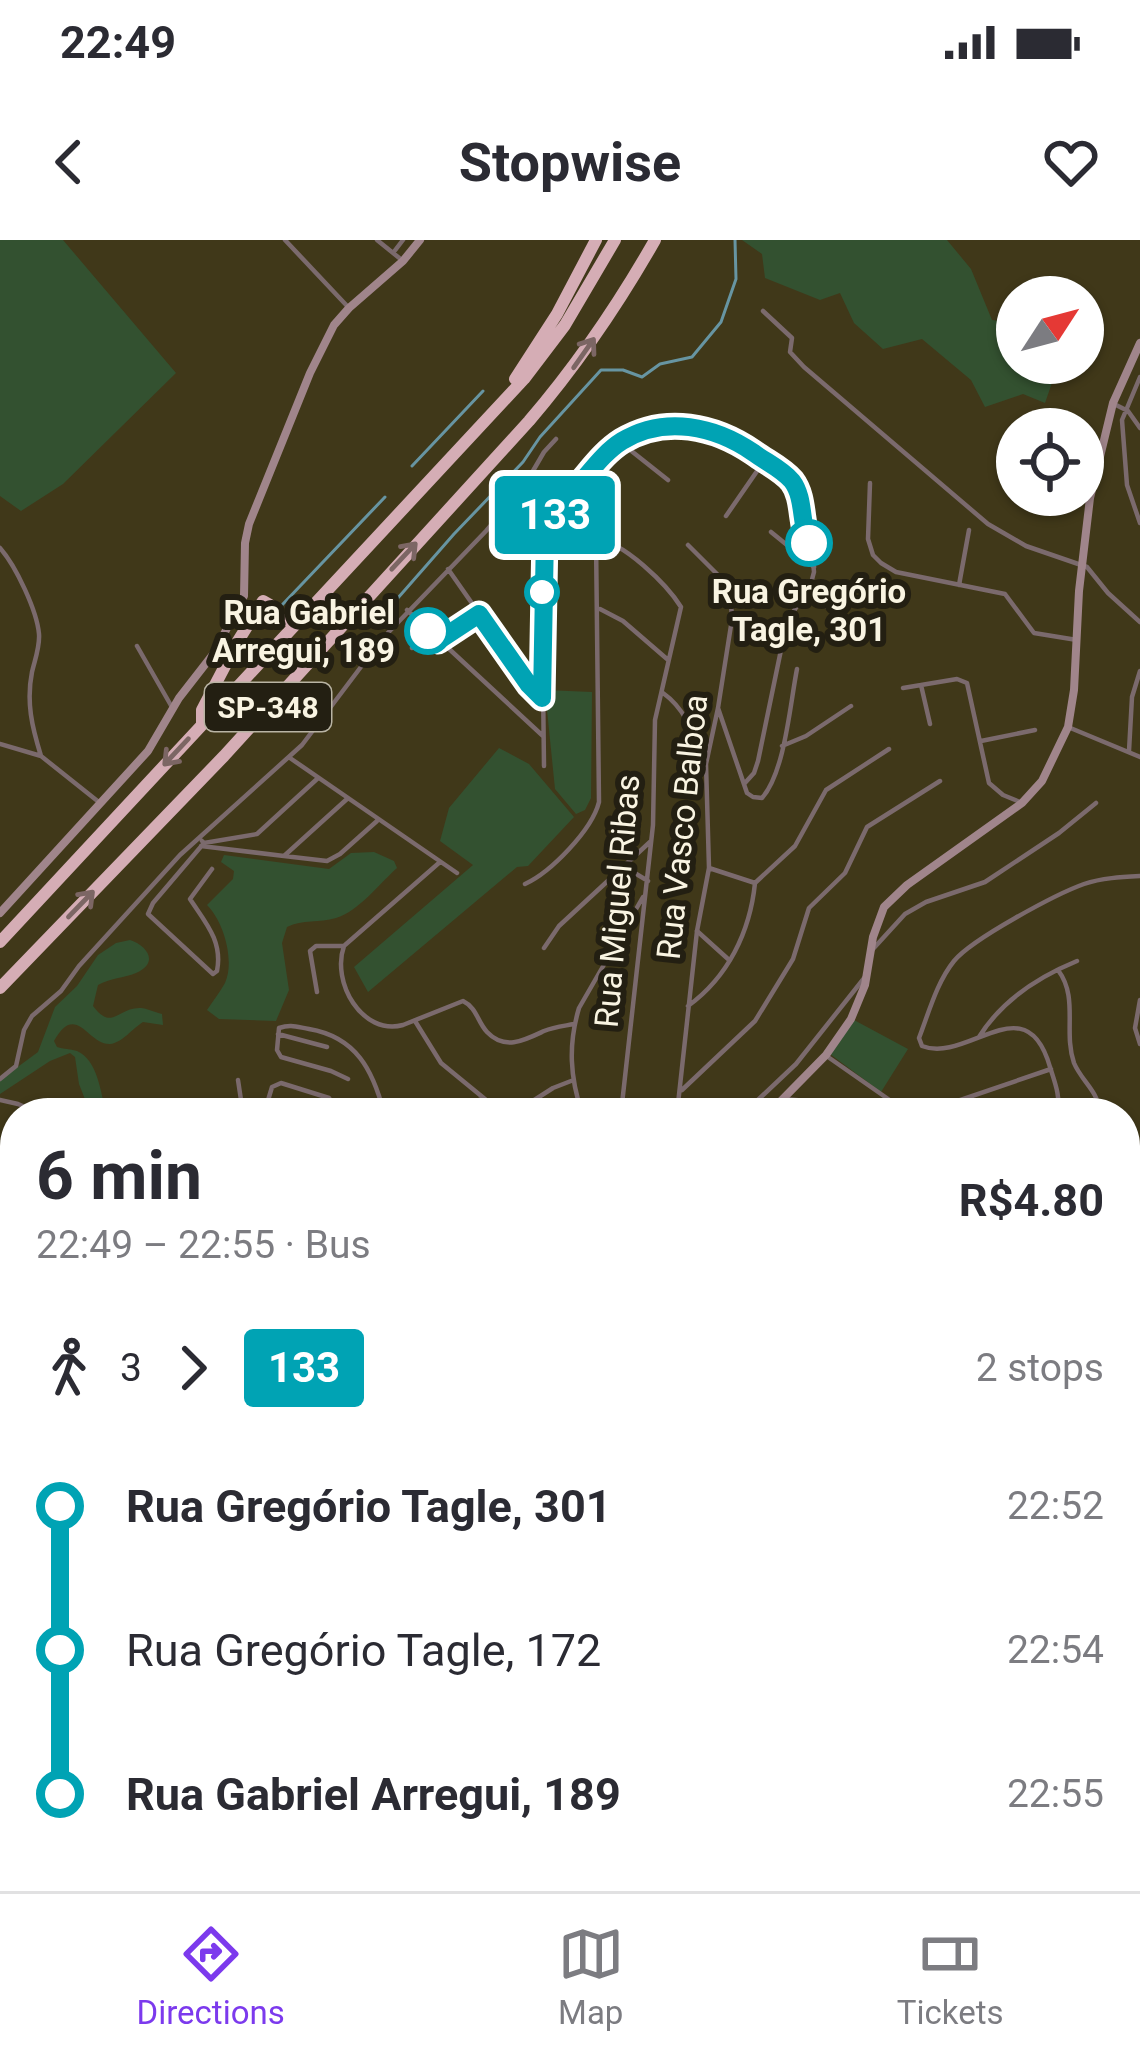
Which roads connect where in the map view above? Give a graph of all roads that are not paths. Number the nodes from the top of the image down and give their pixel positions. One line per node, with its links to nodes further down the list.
1 (285, 240): 12 (street)
2 (377, 240): 9 (street)
3 (403, 240): 9 (street)
4 (420, 240): 10 (main road)
5 (596, 240): 16 (highway)
6 (615, 240): 16 (highway, SP-348)
7 (655, 240): 11 (highway, SP-348)
8 (664, 240): 11 (highway)
9 (393, 253): 10 (street)
10 (403, 261): 12 (main road)
11 (632, 280): 108 (highway, SP-348, one-way to 11)
12 (349, 308): 57 (main road)
13 (763, 311): 34 (street)
14 (1140, 343): 17 (main road)
15 (1140, 377): 18 (street)
16 (506, 398): 38 (highway, SP-348)
17 (1113, 403): 18 (street); 34 (main road)
18 (1126, 410): 19 (street); 26 (street)
19 (1140, 428)
20 (556, 439): 35 (street)
21 (620, 442): 22 (street); 23 (street); 32 (street)
22 (764, 460): 25 (street); 33 (street)
23 (668, 480)
24 (870, 483): 36 (street)
25 (726, 516)
26 (1140, 523)
27 (969, 530): 36 (street)
28 (771, 532): 33 (street)
29 (596, 540): 32 (street); 39 (street); 48 (street, Rua Miguel Ribas)
30 (688, 544): 56 (street, Rua Vasco Balboa)
31 (0, 548): 68 (street)
32 (546, 551): 54 (street)
33 (814, 566): 37 (street)
34 (1081, 566): 42 (street); 45 (main road)
35 (448, 569): 40 (street); 41 (street)
36 (959, 585): 45 (street)
37 (806, 592): 43 (street); 75 (street)
38 (313, 605): 59 (highway, SP-348); 59 (highway)
39 (598, 607): 48 (street); 93 (street)
40 (407, 610): 44 (street); 70 (street)
41 (479, 614): 44 (street); 54 (street)
42 (1140, 622)
43 (869, 637)
44 (436, 639): 47 (street); 62 (street)
45 (1077, 640): 60 (main road)
46 (137, 646): 57 (street)
47 (412, 648)
48 (667, 659): 53 (street, Rua Miguel Ribas)
49 (797, 669): 65 (street)
50 (1140, 671): 67 (street)
51 (921, 685): 52 (street); 58 (street); 63 (street)
52 (903, 688)
53 (663, 693): 71 (street); 83 (street, Rua Miguel Ribas)
54 (542, 698): 62 (street)
55 (851, 706): 65 (street)
56 (718, 708): 71 (street, Rua Vasco Balboa); 75 (street)
57 (173, 710): 78 (main road)
58 (930, 724)
59 (202, 725): 100 (highway, SP-348, one-way to 100)
60 (1068, 727): 67 (street); 79 (main road)
61 (1035, 730): 63 (street)
62 (543, 736): 72 (street)
63 (980, 741): 76 (street)
64 (0, 744): 68 (street)
65 (782, 746): 75 (street)
66 (890, 749): 94 (street)
67 (1129, 751): 69 (street)
68 (41, 756): 78 (street)
69 (1140, 757)
70 (290, 758): 73 (street); 84 (street)
71 (706, 764): 88 (street, Rua Vasco Balboa)
72 (544, 766)
73 (317, 779): 77 (street); 84 (street)
74 (940, 781): 124 (street)
75 (744, 784)
76 (1003, 795): 79 (street); 81 (street)
77 (346, 799): 82 (street); 85 (street)
78 (100, 803): 96 (main road)
79 (1022, 803): 81 (main road)
80 (1096, 803): 103 (street)
81 (1010, 812): 103 (main road)
82 (378, 820): 85 (street); 86 (street)
83 (651, 841): 87 (street); 92 (street, Rua Miguel Ribas)
84 (202, 842): 85 (street); 89 (street); 120 (street)
85 (284, 856)
86 (440, 862): 90 (street); 101 (street)
87 (623, 866): 92 (street); 102 (street)
88 (709, 868): 94 (street); 98 (street, Rua Vasco Balboa)
89 (212, 869)
90 (458, 873)
91 (1140, 876): 115 (street)
92 (648, 881): 95 (street, Rua Miguel Ribas)
93 (525, 884)
94 (755, 884): 104 (street)
95 (646, 892): 97 (street); 99 (street, Rua Miguel Ribas)
96 (0, 913)
97 (622, 931): 99 (street); 113 (street)
98 (697, 931): 104 (street); 111 (street, Rua Vasco Balboa)
99 (640, 937): 132 (street, Rua Miguel Ribas)
100 (0, 942)
101 (344, 946): 109 (street); 112 (street)
102 (544, 948)
103 (871, 952): 107 (main road)
104 (729, 960): 111 (street)
105 (1077, 962): 106 (street)
106 (1058, 970): 115 (street); 139 (street)
107 (865, 977): 118 (main road); 134 (street)
108 (0, 988)
109 (317, 992)
110 (1140, 1000): 116 (street)
111 (688, 1006): 124 (street, Rua Vasco Balboa)
112 (415, 1021): 113 (street); 129 (street)
113 (574, 1024): 123 (street)
114 (278, 1034): 117 (street); 121 (street); 128 (street)
115 (979, 1037): 119 (street)
116 (1140, 1044)
117 (327, 1047)
118 (826, 1055): 135 (main road); 136 (street)
119 (1051, 1069): 137 (street); 138 (street)
120 (0, 1079)
121 (348, 1079)
122 (238, 1080): 125 (street)
123 (572, 1081): 130 (street); 131 (street)
124 (680, 1092): 133 (street, Rua Vasco Balboa)
125 (241, 1098)
126 (269, 1098): 127 (street)
127 (329, 1098)
128 (380, 1098)
129 (483, 1098)
130 (537, 1098)
131 (577, 1098)
132 (623, 1098)
133 (679, 1098)
134 (760, 1098)
135 (784, 1098)
136 (889, 1098)
137 (966, 1098)
138 (1059, 1098)
139 (1098, 1098)

